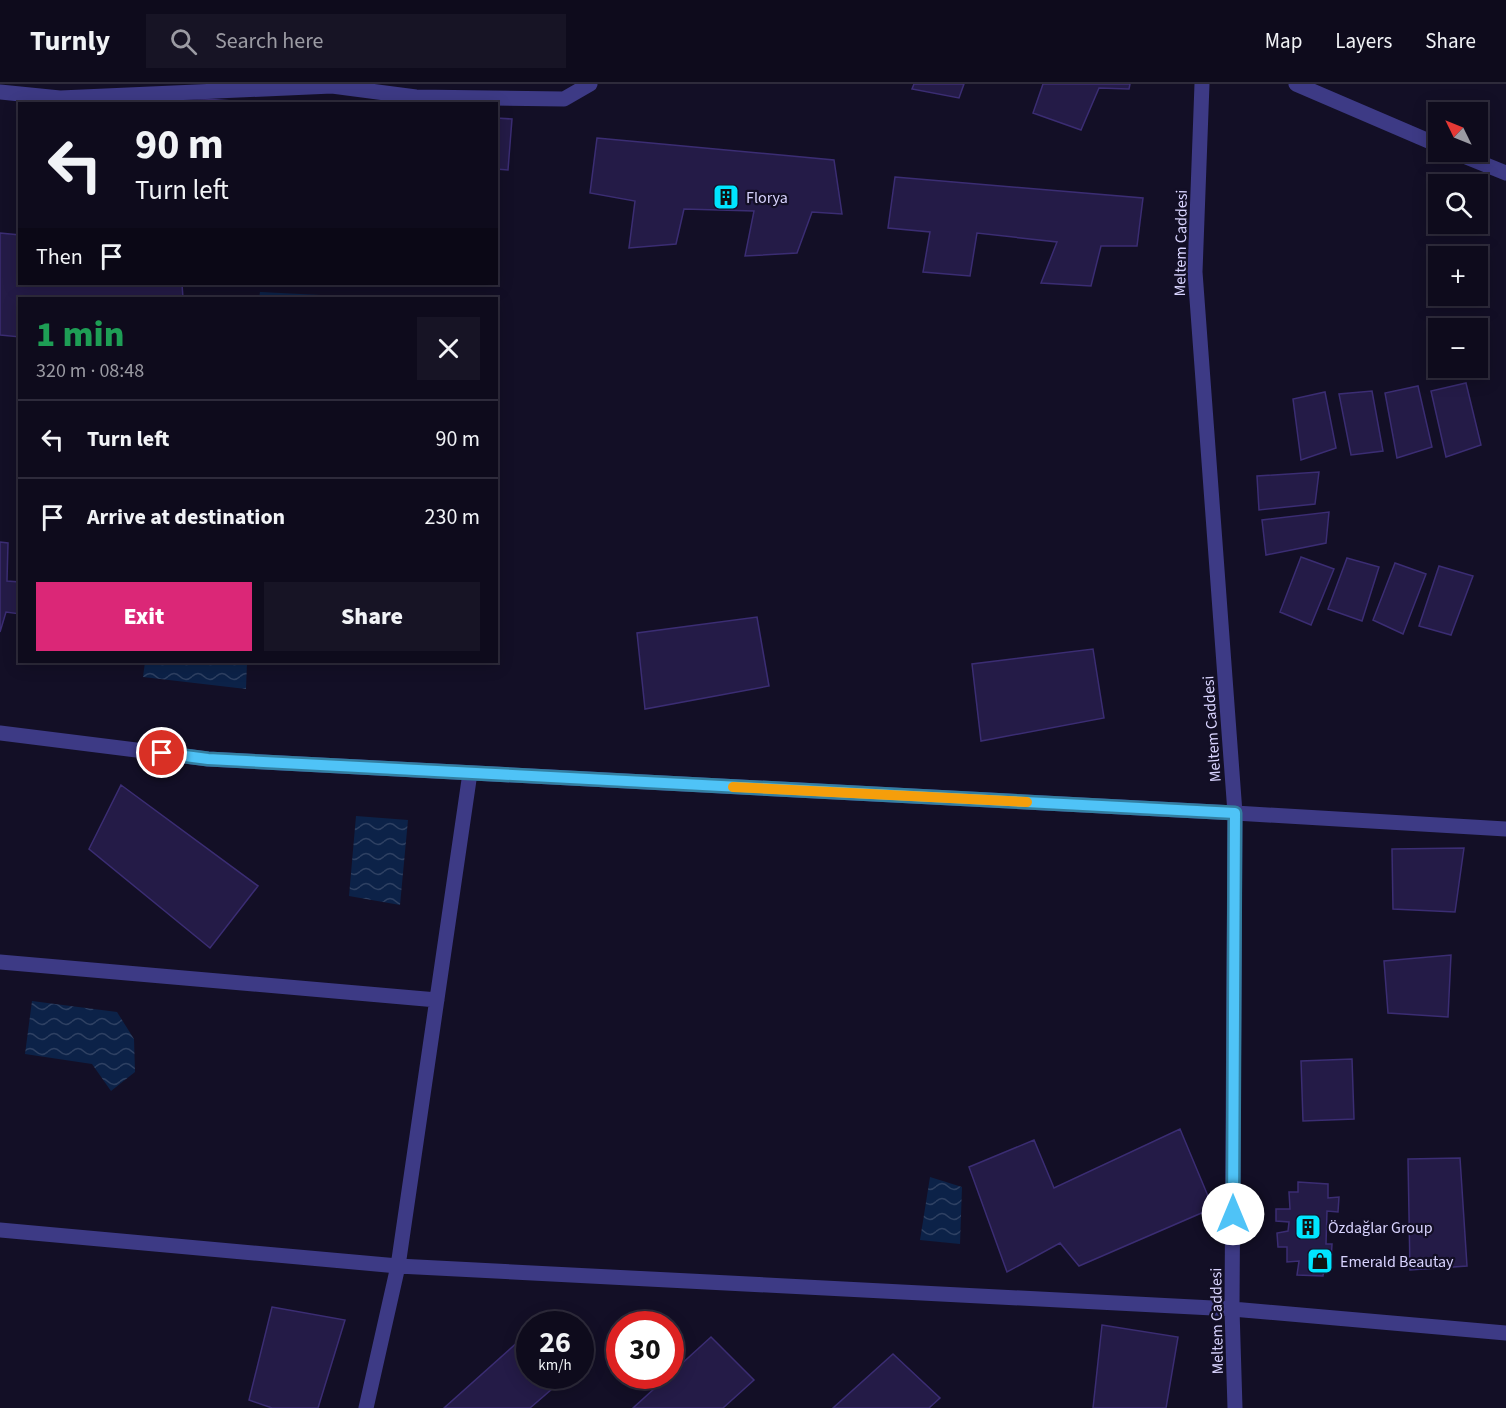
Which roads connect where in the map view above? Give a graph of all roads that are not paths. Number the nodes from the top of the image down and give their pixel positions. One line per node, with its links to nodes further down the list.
1 (590, 84): 4 (street)
2 (1202, 84): 11 (street, Meltem Caddesi)
3 (1296, 84): 6 (street)
4 (332, 85): 5 (street)
5 (0, 93)
6 (1428, 141)
7 (1479, 162): 8 (street)
8 (1506, 173)
9 (0, 733): 10 (street)
10 (470, 773): 11 (street); 14 (street)
11 (1235, 813): 12 (street); 17 (street, Meltem Caddesi)
12 (1506, 829)
13 (0, 962): 14 (street)
14 (437, 1000): 16 (street)
15 (0, 1230): 16 (street)
16 (398, 1266): 17 (street); 19 (street)
17 (1233, 1309): 18 (street); 20 (street, Meltem Caddesi)
18 (1506, 1333)
19 (366, 1408)
20 (1235, 1408)

